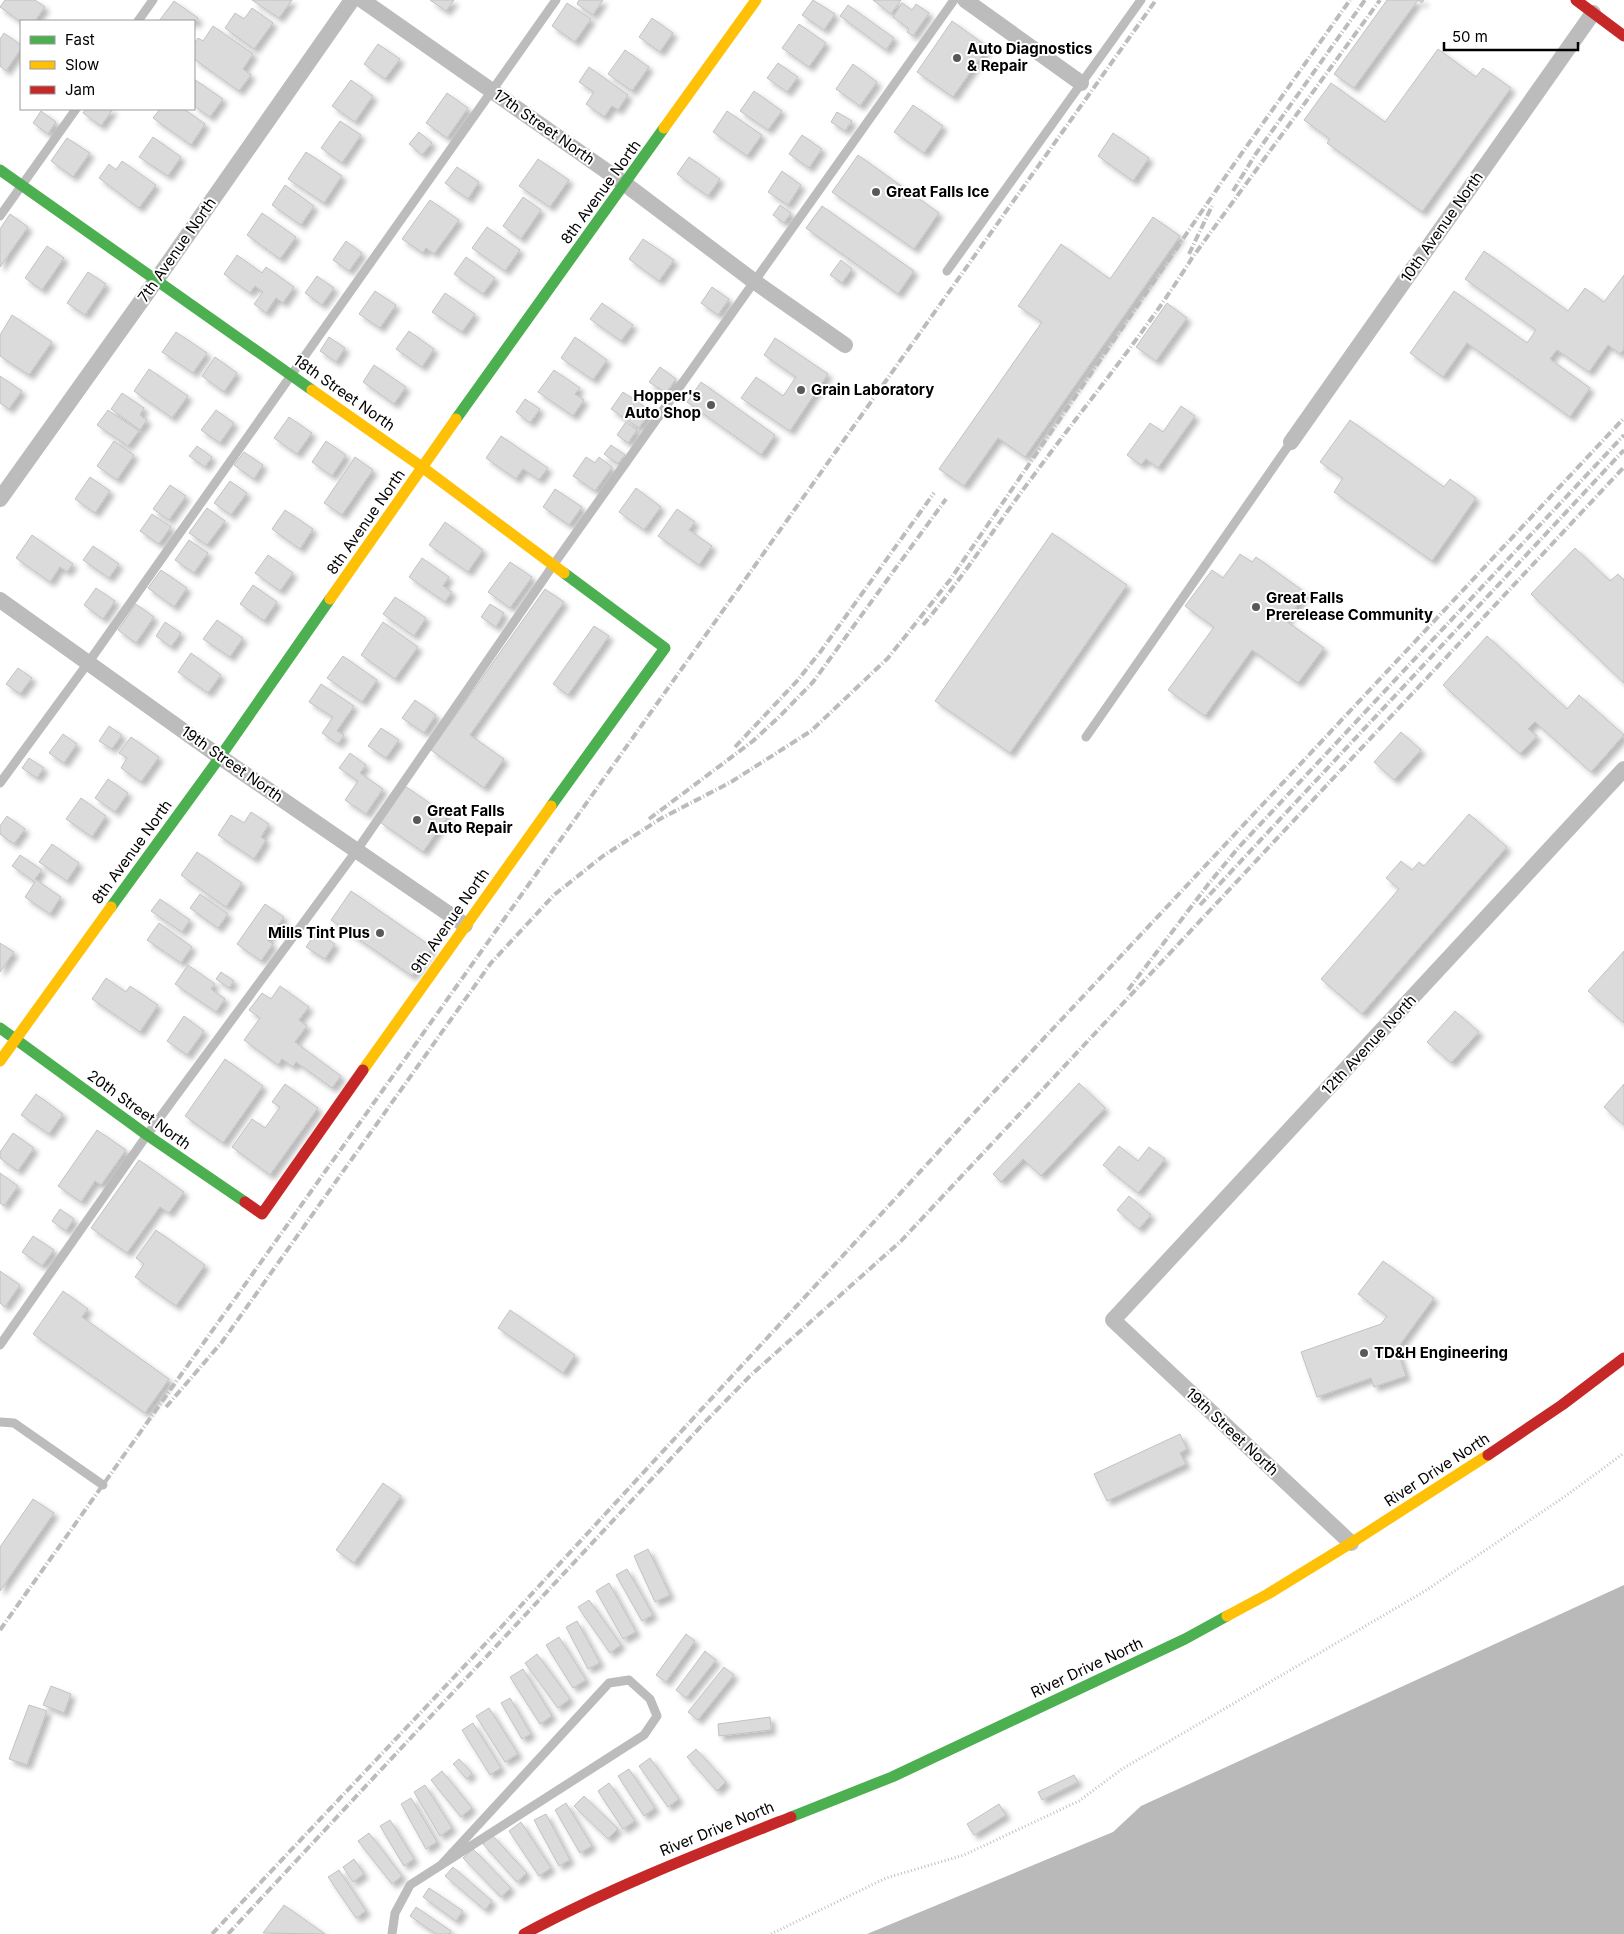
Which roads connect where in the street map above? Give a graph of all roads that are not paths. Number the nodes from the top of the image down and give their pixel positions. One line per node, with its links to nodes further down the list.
1 (153, 0): 11 (lane)
2 (352, 0): 21 (street, 7th Avenue North)
3 (362, 0): 14 (street, 17th Street North)
4 (556, 0): 14 (lane)
5 (756, 0): 17 (street, 8th Avenue North)
6 (954, 0): 22 (lane)
7 (965, 0): 13 (street)
8 (1141, 0): 13 (lane)
9 (1576, 0): 10 (street)
10 (1593, 13): 12 (street); 25 (street, 10th Avenue North)
11 (139, 20)
12 (1624, 36)
13 (1081, 83): 20 (lane)
14 (492, 90): 17 (street, 17th Street North); 24 (lane)
15 (75, 110): 18 (lane)
16 (0, 170): 18 (street, 18th Street North)
17 (625, 184): 22 (street, 17th Street North); 26 (street, 8th Avenue North)
18 (22, 185): 19 (lane); 21 (street, 18th Street North)
19 (0, 216)
20 (946, 271)
21 (157, 279): 24 (street, 18th Street North); 27 (street, 7th Avenue North)
22 (756, 282): 23 (street, 17th Street North); 28 (lane)
23 (846, 345)
24 (292, 375): 26 (street, 18th Street North); 31 (lane)
25 (1291, 442): 32 (lane)
26 (422, 468): 28 (street, 18th Street North); 33 (street, 8th Avenue North)
27 (0, 499)
28 (554, 564): 30 (street, 18th Street North); 36 (lane)
29 (0, 600): 31 (street, 19th Street North)
30 (665, 648): 37 (street, 9th Avenue North)
31 (88, 663): 33 (street, 19th Street North); 35 (lane)
32 (1086, 737)
33 (220, 757): 36 (street, 19th Street North); 39 (street, 8th Avenue North)
34 (1624, 770): 43 (street, 12th Avenue North)
35 (0, 783)
36 (357, 850): 37 (street, 19th Street North); 41 (lane)
37 (465, 925): 42 (street, 9th Avenue North)
38 (0, 1028): 39 (street, 20th Street North)
39 (15, 1039): 40 (street, 8th Avenue North); 41 (street, 20th Street North)
40 (0, 1060)
41 (147, 1135): 42 (street, 20th Street North); 44 (lane)
42 (262, 1214)
43 (1113, 1320): 48 (street, 19th Street North)
44 (0, 1345)
45 (1624, 1358): 48 (street, River Drive North)
46 (0, 1422): 47 (lane)
47 (103, 1485)
48 (1351, 1543): 51 (street, River Drive North)
49 (442, 1864): 49 (lane); 50 (lane)
50 (392, 1934)
51 (524, 1934)

